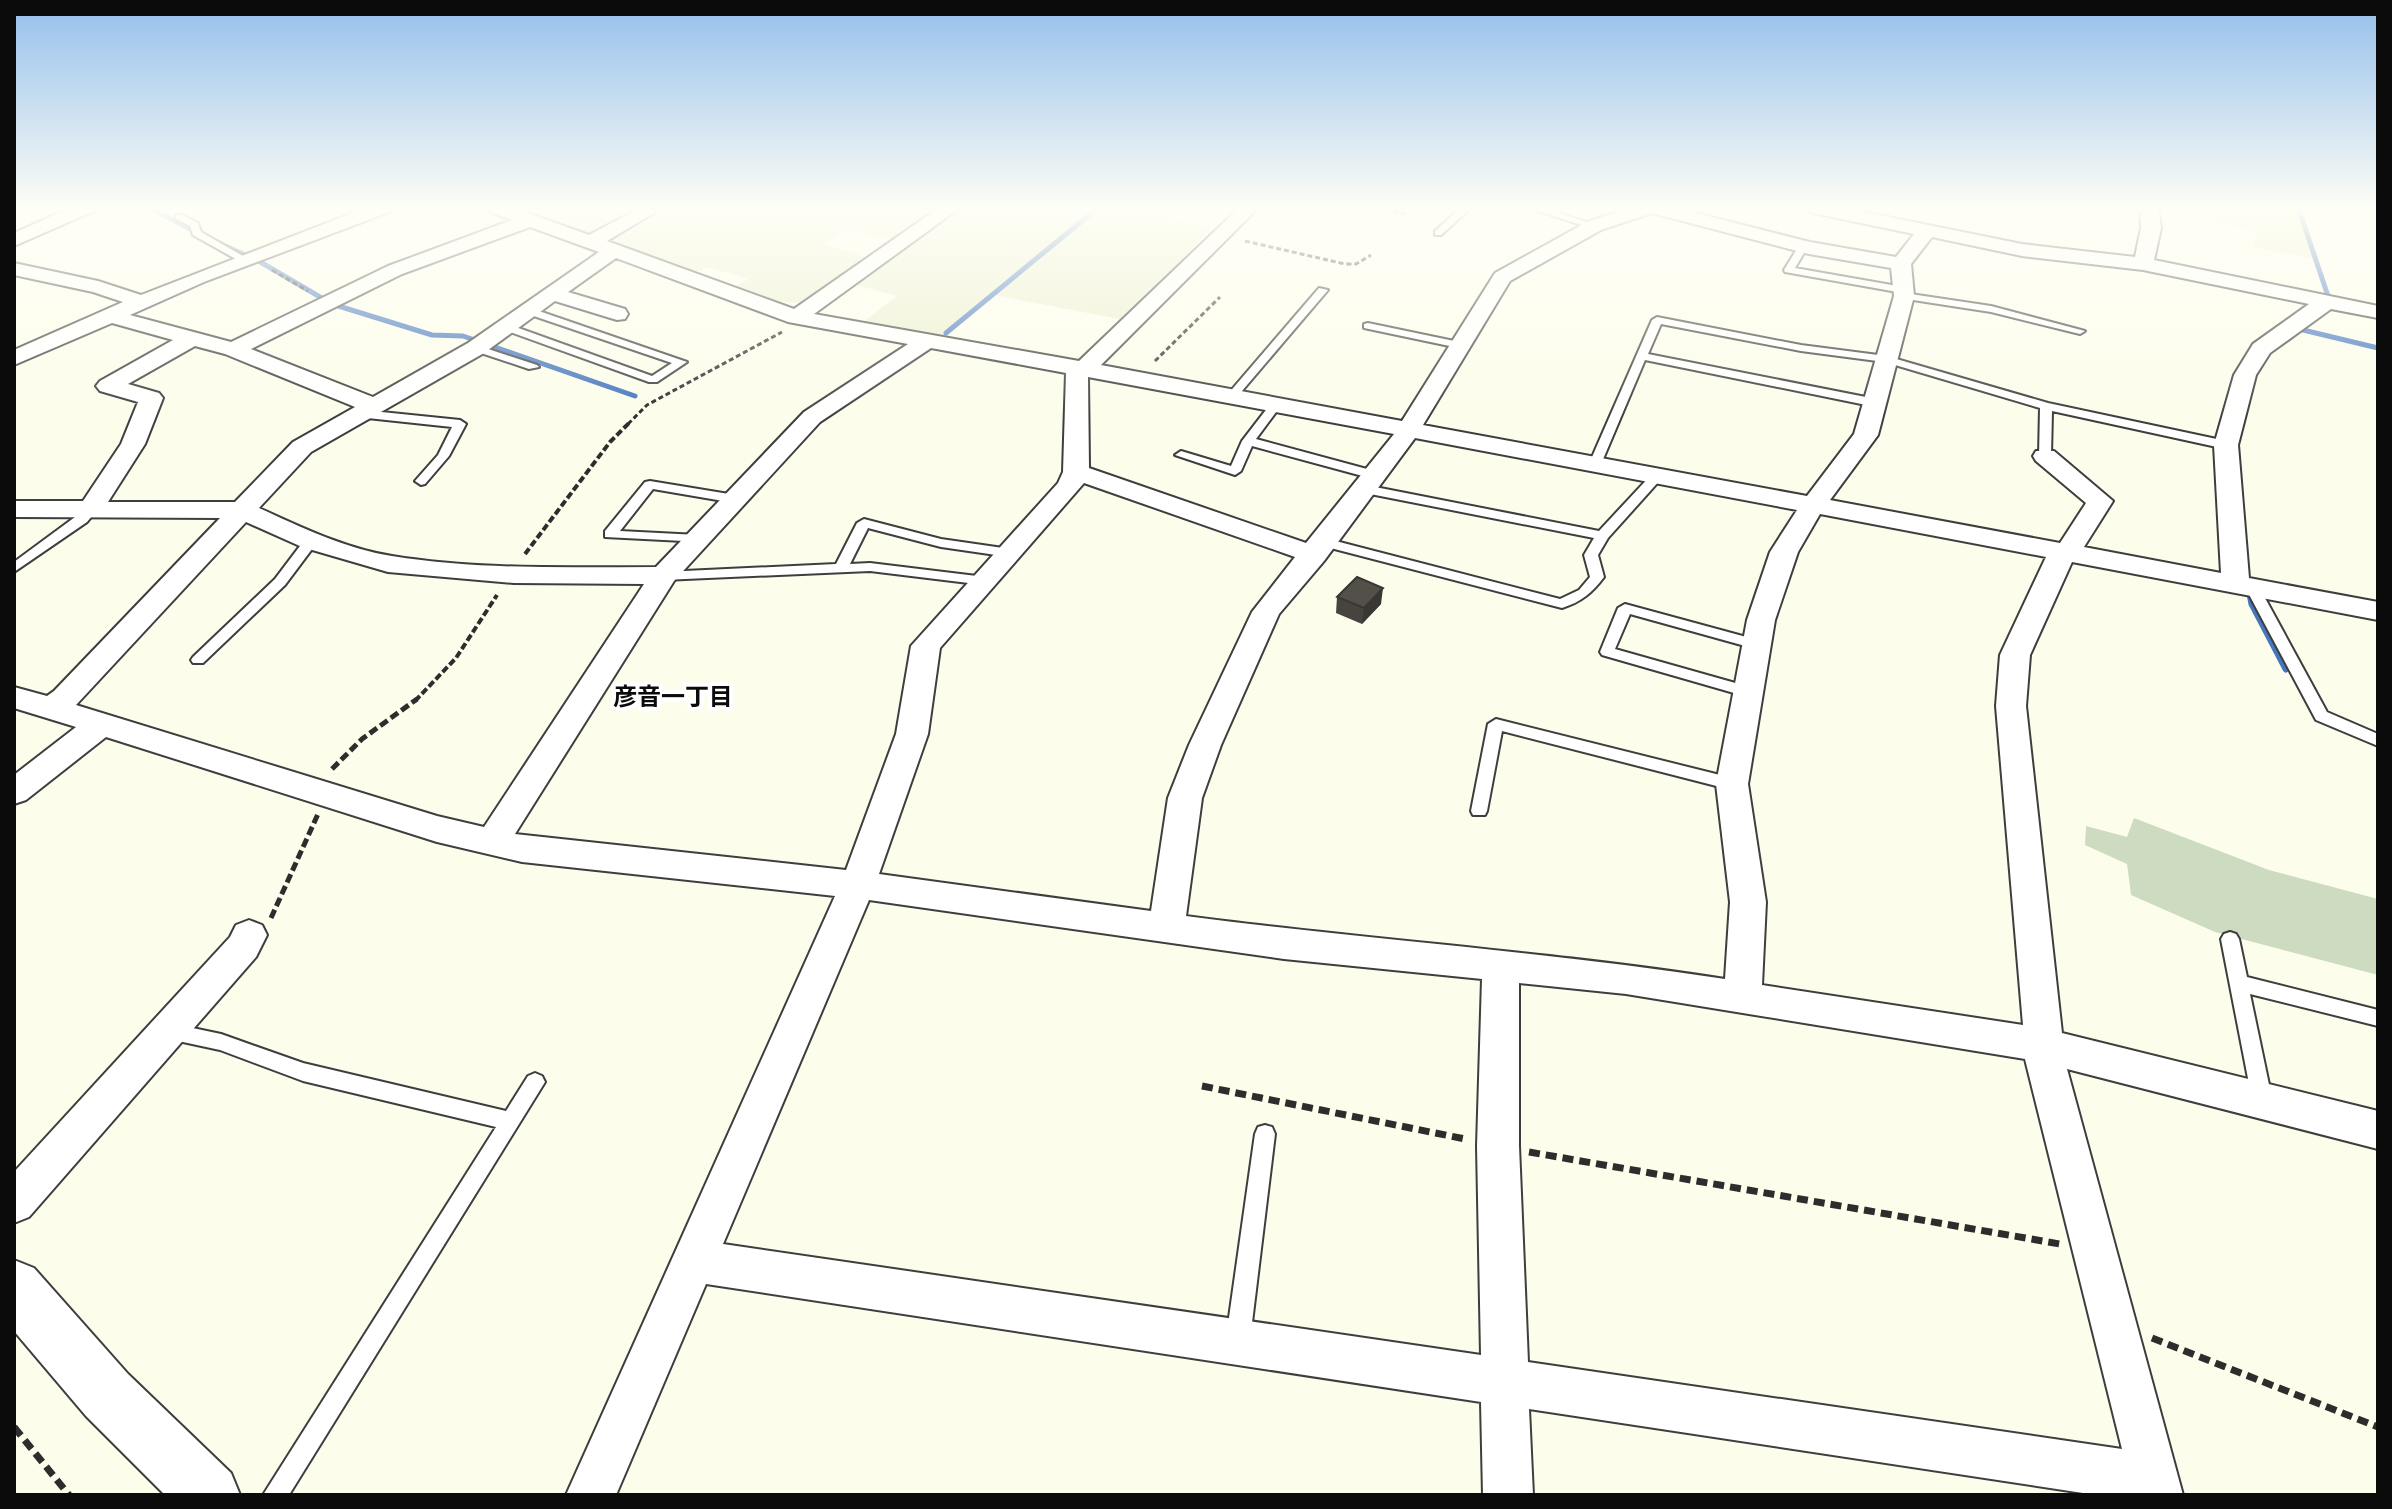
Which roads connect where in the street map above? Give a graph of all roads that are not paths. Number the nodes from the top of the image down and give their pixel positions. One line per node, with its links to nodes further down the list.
1 (53, 277): 16 (street)
2 (203, 277): 16 (street)
3 (381, 277): 29 (street)
4 (570, 277): 14 (street)
5 (683, 277): 21 (street)
6 (856, 277): 21 (street)
7 (1176, 277): 34 (street)
8 (1502, 277): 27 (street)
9 (1826, 277): 13 (lane)
10 (1902, 277): 13 (street)
11 (2210, 277): 15 (street)
12 (1323, 290): 35 (lane)
13 (1904, 293): 24 (lane); 32 (street)
14 (553, 294): 17 (street); 19 (street)
15 (2328, 301): 18 (street); 42 (street)
16 (143, 302): 20 (street)
17 (529, 311): 23 (street); 23 (lane)
18 (2378, 312)
19 (617, 314)
20 (109, 316): 25 (street); 31 (street)
21 (796, 321): 26 (street)
22 (1368, 326): 27 (lane)
23 (506, 327): 28 (street)
24 (2080, 331)
25 (192, 338): 29 (street); 53 (street)
26 (927, 341): 34 (street); 50 (street)
27 (1459, 345): 40 (street)
28 (476, 348): 33 (lane); 39 (street)
29 (233, 349): 39 (street)
30 (1640, 356): 32 (lane); 36 (lane); 45 (lane)
31 (14, 358)
32 (1886, 359): 36 (street); 38 (lane)
33 (533, 367)
34 (1080, 368): 35 (street); 46 (street)
35 (1232, 396): 37 (street)
36 (1876, 403): 51 (street)
37 (1276, 404): 40 (street); 41 (lane)
38 (2046, 406): 42 (lane); 44 (lane)
39 (367, 410): 48 (lane); 54 (street)
40 (1407, 429): 45 (street); 49 (street)
41 (1248, 441): 43 (lane); 49 (lane)
42 (2226, 445): 65 (street)
43 (1181, 455)
44 (2045, 456): 60 (street)
45 (1595, 464): 47 (street)
46 (1076, 472): 58 (street); 59 (street)
47 (1657, 476): 51 (street); 55 (lane)
48 (421, 481)
49 (1370, 482): 55 (lane); 58 (street)
50 (735, 499): 56 (street); 56 (lane)
51 (1813, 505): 60 (street); 67 (street)
52 (14, 509): 53 (street)
53 (90, 510): 54 (street); 61 (lane)
54 (242, 510): 57 (street); 71 (street)
55 (1602, 536): 58 (lane)
56 (698, 539): 63 (street)
57 (311, 541): 63 (street); 68 (lane)
58 (1319, 549): 79 (street)
59 (1010, 553): 62 (lane); 64 (street)
60 (2064, 553): 65 (street); 87 (street)
61 (14, 568)
62 (840, 569): 63 (lane); 64 (lane)
63 (663, 576): 77 (street)
64 (985, 581): 78 (street)
65 (2244, 586): 66 (street); 73 (lane)
66 (2378, 611)
67 (1756, 644): 69 (street); 69 (lane)
68 (198, 660)
69 (1748, 692): 74 (street)
70 (14, 697): 71 (street)
71 (50, 710): 72 (street)
72 (99, 726): 75 (street); 77 (street)
73 (2378, 740)
74 (1732, 784): 76 (lane); 84 (street)
75 (14, 792)
76 (1479, 811)
77 (492, 842): 78 (street)
78 (858, 885): 79 (street); 94 (street)
79 (1166, 928): 82 (street)
80 (249, 935): 86 (street)
81 (2230, 939): 83 (lane)
82 (1501, 964): 84 (street); 97 (street)
83 (2239, 983): 85 (lane); 89 (lane)
84 (1743, 997): 87 (street)
85 (2378, 1018)
86 (169, 1031): 90 (lane); 93 (street)
87 (2042, 1046): 89 (street); 98 (street)
88 (535, 1082): 90 (lane)
89 (2262, 1099): 91 (street)
90 (511, 1121): 100 (lane)
91 (2378, 1130)
92 (1265, 1134): 96 (lane)
93 (14, 1203)
94 (694, 1261): 96 (street); 101 (street)
95 (14, 1288): 99 (street)
96 (1237, 1341): 97 (street)
97 (1504, 1380): 98 (street); 102 (street)
98 (2156, 1487)
99 (209, 1495)
100 (275, 1495)
101 (591, 1495)
102 (1508, 1495)

